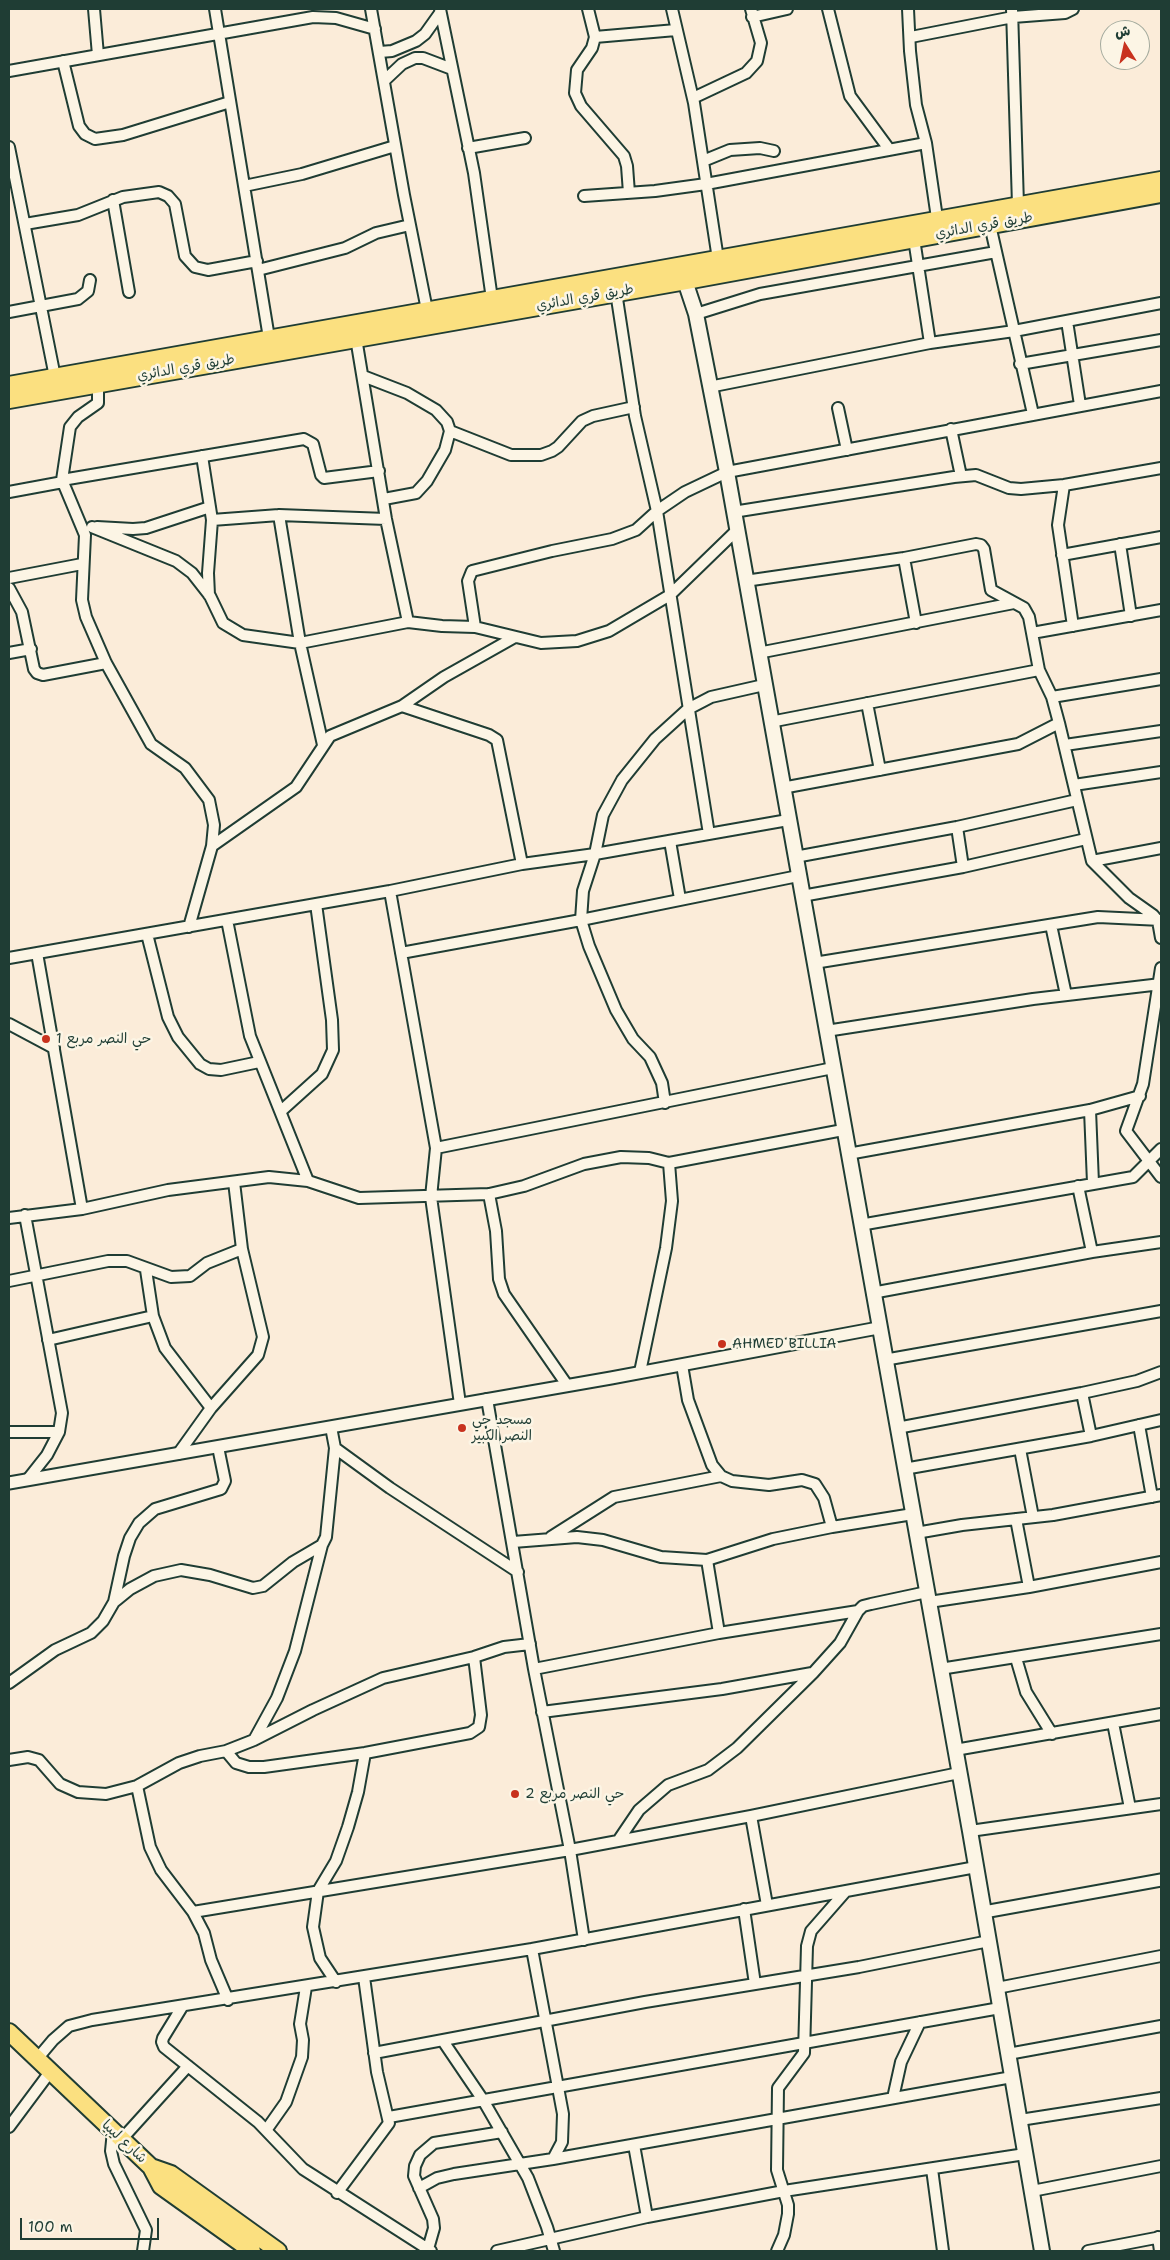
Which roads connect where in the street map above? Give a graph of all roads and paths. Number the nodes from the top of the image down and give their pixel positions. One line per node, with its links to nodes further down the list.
1 (94, 9): 19 (street)
2 (215, 9): 15 (street)
3 (371, 9): 13 (street)
4 (588, 9): 16 (street)
5 (672, 9): 14 (street)
6 (787, 9): 11 (street)
7 (828, 9): 31 (street)
8 (908, 9): 17 (street)
9 (1073, 9): 12 (street)
10 (440, 11): 18 (street); 21 (street)
11 (751, 13): 24 (street)
12 (1012, 13): 17 (street); 41 (street)
13 (375, 29): 15 (street); 18 (street)
14 (676, 30): 16 (street); 24 (street)
15 (219, 33): 19 (street); 25 (street)
16 (595, 37): 37 (street)
17 (911, 37): 27 (street)
18 (380, 52): 23 (street)
19 (98, 55): 20 (street)
20 (63, 61): 22 (street); 25 (street)
21 (452, 69): 23 (street); 30 (street)
22 (9, 71)
23 (385, 80): 28 (street)
24 (692, 98): 33 (street)
25 (230, 102): 36 (street)
26 (525, 138): 30 (street)
27 (926, 143): 31 (street); 42 (street)
28 (395, 146): 36 (street); 44 (street)
29 (9, 147): 43 (street)
30 (468, 148): 55 (street)
31 (889, 149): 35 (street)
32 (774, 151): 33 (street)
33 (703, 161): 35 (street)
34 (1161, 180): 41 (highway, طريق قري الدائري)
35 (706, 184): 37 (street); 48 (street)
36 (244, 186): 49 (street)
37 (629, 193): 39 (street)
38 (1161, 194): 45 (highway, طريق قري الدائري)
39 (584, 196)
40 (113, 200): 43 (street); 49 (street); 53 (street)
41 (1018, 205): 42 (highway, طريق قري الدائري)
42 (938, 218): 48 (highway, طريق قري الدائري)
43 (25, 224): 57 (street)
44 (410, 225): 49 (street); 58 (street)
45 (990, 225): 46 (highway, طريق قري الدائري); 47 (street)
46 (914, 239): 50 (street); 51 (highway, طريق قري الدائري)
47 (996, 252): 50 (street); 62 (street)
48 (718, 259): 51 (highway, طريق قري الدائري)
49 (257, 266): 66 (street)
50 (918, 267): 60 (street); 65 (street)
51 (683, 273): 54 (highway, طريق قري الدائري); 55 (highway, طريق قري الدائري); 60 (main road)
52 (90, 280): 57 (street)
53 (130, 292)
54 (616, 292): 63 (highway, طريق قري الدائري); 77 (street)
55 (492, 299): 58 (highway, طريق قري الدائري)
56 (1161, 303): 61 (street)
57 (42, 307): 59 (street); 70 (street)
58 (427, 310): 66 (highway, طريق قري الدائري)
59 (9, 312)
60 (696, 314): 73 (main road)
61 (1067, 321): 62 (street); 67 (street)
62 (1014, 330): 65 (street); 68 (street)
63 (356, 338): 66 (highway, طريق قري الدائري); 69 (street)
64 (1161, 340): 67 (street)
65 (930, 343): 73 (street)
66 (270, 345): 70 (highway, طريق قري الدائري); 71 (highway, طريق قري الدائري)
67 (1074, 353): 68 (street); 76 (street)
68 (1020, 364): 79 (street)
69 (363, 376): 81 (street); 85 (street)
70 (56, 377): 72 (highway, طريق قري الدائري)
71 (98, 383): 75 (highway, طريق قري الدائري); 88 (street)
72 (9, 385)
73 (709, 387): 86 (main road)
74 (1161, 391): 76 (street)
75 (9, 400)
76 (1080, 405): 79 (street)
77 (634, 407): 81 (street); 93 (street)
78 (838, 408): 82 (street)
79 (1033, 414): 80 (street)
80 (951, 429): 82 (street); 87 (street)
81 (450, 431): 91 (street)
82 (847, 450): 86 (street)
83 (202, 456): 85 (street); 88 (street); 92 (street)
84 (1161, 468): 89 (street)
85 (379, 471): 91 (street)
86 (726, 472): 93 (street); 94 (main road)
87 (961, 476): 89 (street); 94 (street)
88 (62, 481): 90 (street); 98 (street)
89 (1064, 485): 103 (street)
90 (9, 492)
91 (384, 499): 96 (street)
92 (210, 507): 97 (street); 99 (street)
93 (656, 512): 109 (street); 117 (street)
94 (733, 512): 100 (main road)
95 (278, 514): 96 (street); 97 (street); 120 (street)
96 (386, 519): 114 (street)
97 (212, 520): 110 (street)
98 (82, 524): 99 (street); 105 (street)
99 (92, 526): 110 (street)
100 (737, 530): 107 (main road); 109 (street)
101 (1161, 537): 102 (street)
102 (1120, 544): 103 (street); 113 (street)
103 (1062, 555): 116 (street)
104 (904, 558): 107 (street); 111 (street); 115 (street)
105 (82, 564): 106 (street); 124 (street)
106 (9, 578)
107 (745, 581): 123 (main road)
108 (9, 588): 121 (street)
109 (670, 595): 119 (street); 131 (street)
110 (210, 596): 120 (street)
111 (1014, 603): 115 (street); 118 (street)
112 (1161, 610): 113 (street)
113 (1131, 616): 116 (street)
114 (408, 622): 117 (street); 120 (street)
115 (916, 623): 123 (street)
116 (1073, 626): 118 (street)
117 (475, 627): 119 (street)
118 (1032, 633): 125 (street)
119 (515, 637): 130 (street)
120 (300, 643): 135 (street)
121 (31, 649): 122 (street); 124 (street)
122 (9, 653)
123 (758, 653): 127 (main road)
124 (106, 663): 147 (street)
125 (1039, 670): 128 (street); 129 (street)
126 (1161, 679): 128 (street)
127 (764, 685): 131 (street); 132 (main road)
128 (1052, 697): 133 (street)
129 (867, 703): 132 (street); 137 (street)
130 (402, 706): 135 (street); 152 (street)
131 (688, 709): 144 (street); 149 (street)
132 (770, 722): 140 (main road)
133 (1059, 724): 136 (street); 137 (street)
134 (1161, 731): 136 (street)
135 (323, 745): 147 (street)
136 (1065, 745): 139 (street)
137 (880, 770): 140 (street)
138 (1161, 772): 139 (street)
139 (1074, 785): 141 (street)
140 (782, 788): 142 (main road)
141 (1077, 800): 143 (street); 145 (street)
142 (788, 820): 144 (street); 150 (main road)
143 (957, 827): 150 (street); 153 (street)
144 (709, 834): 146 (street)
145 (1086, 840): 151 (street); 153 (street)
146 (670, 841): 149 (street); 157 (street)
147 (212, 846): 163 (street)
148 (1161, 848): 151 (street)
149 (596, 854): 152 (street); 160 (street)
150 (795, 857): 154 (main road)
151 (1092, 861): 161 (street)
152 (522, 864): 155 (street)
153 (963, 867): 156 (street)
154 (798, 876): 156 (main road); 157 (street)
155 (390, 891): 158 (street); 167 (street)
156 (802, 896): 169 (main road)
157 (680, 899): 160 (street)
158 (316, 904): 159 (street); 181 (street)
159 (227, 920): 163 (street); 176 (street)
160 (581, 920): 167 (street); 179 (street)
161 (1160, 921): 162 (street); 165 (street)
162 (1052, 925): 169 (street); 172 (street)
163 (189, 927): 164 (street)
164 (147, 934): 166 (street); 176 (street)
165 (1161, 938)
166 (37, 953): 168 (street); 175 (street)
167 (401, 953): 183 (street)
168 (9, 958)
169 (814, 963): 174 (main road)
170 (1161, 968): 171 (street)
171 (1160, 984): 172 (street); 178 (street)
172 (1066, 995): 174 (street)
173 (9, 1024): 175 (street)
174 (826, 1031): 177 (main road)
175 (54, 1048): 195 (street)
176 (259, 1062): 181 (street)
177 (833, 1068): 179 (street); 182 (main road)
178 (1140, 1096): 180 (street); 186 (street)
179 (665, 1103): 183 (street)
180 (1090, 1110): 185 (street); 191 (street)
181 (281, 1111): 189 (street)
182 (844, 1130): 185 (main road); 187 (street)
183 (436, 1148): 194 (street)
184 (1161, 1149): 186 (street)
185 (848, 1154): 198 (main road)
186 (1150, 1162): 188 (street); 191 (street)
187 (669, 1163): 193 (street); 212 (street)
188 (1161, 1177)
189 (308, 1181): 190 (street); 194 (street)
190 (234, 1182): 195 (street); 200 (street)
191 (1093, 1183): 192 (street)
192 (1078, 1186): 198 (street); 201 (street)
193 (489, 1194): 194 (street); 214 (street)
194 (431, 1197): 217 (street)
195 (82, 1209): 196 (street)
196 (25, 1215): 197 (street); 203 (street)
197 (9, 1218)
198 (860, 1225): 205 (main road)
199 (1161, 1242): 201 (street)
200 (242, 1249): 202 (street); 218 (street)
201 (1092, 1252): 205 (street)
202 (146, 1270): 203 (street); 207 (street)
203 (36, 1277): 204 (street); 209 (street)
204 (9, 1281)
205 (872, 1293): 208 (main road)
206 (1161, 1311): 210 (street)
207 (153, 1316): 209 (street); 218 (street)
208 (878, 1328): 210 (main road); 211 (street)
209 (48, 1340): 224 (street)
210 (884, 1360): 222 (main road)
211 (682, 1364): 212 (street); 231 (street)
212 (640, 1372): 214 (street)
213 (1161, 1372): 215 (street)
214 (567, 1385): 216 (street)
215 (1082, 1394): 222 (street); 225 (street)
216 (487, 1399): 217 (street); 241 (street)
217 (460, 1404): 221 (street)
218 (211, 1408): 229 (street)
219 (1161, 1420): 220 (street)
220 (1139, 1425): 225 (street); 234 (street)
221 (331, 1427): 226 (street); 227 (street)
222 (897, 1428): 230 (main road)
223 (9, 1432): 224 (street)
224 (59, 1432): 232 (street)
225 (1091, 1436): 228 (street)
226 (218, 1447): 229 (street); 248 (street)
227 (335, 1448): 242 (street); 245 (street)
228 (1020, 1449): 230 (street); 236 (street)
229 (178, 1454): 232 (street)
230 (904, 1469): 235 (main road)
231 (721, 1476): 238 (street); 240 (street)
232 (28, 1479): 233 (street)
233 (9, 1483)
234 (1157, 1496): 236 (street)
235 (913, 1514): 238 (street); 239 (main road)
236 (1033, 1517): 237 (street)
237 (1016, 1519): 239 (street); 246 (street)
238 (832, 1527): 243 (street)
239 (916, 1533): 247 (main road)
240 (550, 1538): 241 (street); 243 (street)
241 (513, 1542): 245 (street)
242 (322, 1545): 248 (street); 263 (street)
243 (707, 1560): 250 (street)
244 (1161, 1562): 246 (street)
245 (518, 1572): 252 (street)
246 (1029, 1587): 247 (street)
247 (928, 1597): 249 (street); 256 (main road)
248 (114, 1602): 258 (street)
249 (858, 1611): 250 (street); 257 (street)
250 (719, 1633): 255 (street)
251 (1161, 1634): 254 (street)
252 (530, 1644): 253 (street); 255 (street)
253 (474, 1657): 263 (street); 266 (street)
254 (1016, 1658): 256 (street); 262 (street)
255 (534, 1669): 259 (street)
256 (940, 1669): 264 (main road)
257 (813, 1673): 259 (street); 274 (street)
258 (9, 1683)
259 (542, 1712): 275 (street)
260 (1161, 1714): 261 (street)
261 (1113, 1723): 262 (street); 271 (street)
262 (1052, 1734): 264 (street)
263 (254, 1740): 265 (street)
264 (954, 1750): 268 (main road)
265 (226, 1751): 266 (street); 269 (street)
266 (365, 1753): 279 (street)
267 (9, 1760): 269 (street)
268 (959, 1773): 272 (street); 273 (main road)
269 (137, 1786): 282 (street)
270 (1161, 1804): 271 (street)
271 (1130, 1808): 273 (street)
272 (751, 1816): 274 (street); 280 (street)
273 (970, 1831): 276 (main road)
274 (618, 1841): 275 (street)
275 (570, 1850): 279 (street); 284 (street)
276 (976, 1867): 278 (street); 283 (main road)
277 (1161, 1880): 283 (street)
278 (846, 1890): 280 (street); 288 (street)
279 (318, 1891): 282 (street); 290 (street)
280 (767, 1905): 281 (street)
281 (744, 1909): 284 (street); 291 (street)
282 (193, 1912): 294 (street)
283 (984, 1912): 285 (main road)
284 (584, 1940): 286 (street)
285 (989, 1941): 288 (street); 293 (main road)
286 (532, 1950): 289 (street); 297 (street)
287 (1161, 1956): 293 (street)
288 (806, 1975): 291 (street); 302 (street)
289 (364, 1978): 290 (street); 303 (street)
290 (336, 1982): 292 (street)
291 (755, 1984): 297 (street)
292 (306, 1987): 294 (street); 319 (street)
293 (997, 1988): 296 (main road)
294 (228, 2000): 295 (street)
295 (182, 2007): 305 (street); 306 (street)
296 (1000, 2008): 298 (street); 304 (main road)
297 (544, 2022): 301 (street); 309 (street)
298 (920, 2022): 302 (street); 310 (street)
299 (1161, 2026): 304 (street)
300 (9, 2032): 305 (highway, شارع ليبيا)
301 (443, 2040): 303 (street); 312 (street)
302 (806, 2042): 309 (street); 316 (street)
303 (374, 2053): 315 (street)
304 (1008, 2054): 308 (main road)
305 (36, 2059): 307 (highway, شارع ليبيا)
306 (188, 2066): 319 (street); 321 (street)
307 (50, 2072): 313 (street); 321 (highway, شارع ليبيا)
308 (1012, 2077): 310 (street); 317 (main road)
309 (558, 2086): 312 (street); 324 (street)
310 (893, 2098): 316 (street)
311 (1161, 2098): 317 (street)
312 (483, 2100): 315 (street); 320 (street)
313 (21, 2109): 314 (street); 318 (street)
314 (9, 2115)
315 (389, 2117): 332 (street)
316 (778, 2118): 322 (street); 331 (street)
317 (1020, 2120): 323 (main road)
318 (9, 2127)
319 (266, 2130): 332 (street)
320 (502, 2132): 325 (street); 329 (street)
321 (117, 2136): 327 (highway, شارع ليبيا); 337 (street)
322 (634, 2144): 324 (street); 333 (street)
323 (1025, 2154): 328 (street); 330 (main road)
324 (553, 2160): 325 (street)
325 (520, 2165): 329 (street); 335 (street)
326 (1161, 2166): 330 (street)
327 (150, 2167): 338 (highway); 339 (highway, شارع ليبيا)
328 (932, 2169): 331 (street); 343 (street)
329 (419, 2188): 336 (street)
330 (1032, 2191): 344 (main road)
331 (784, 2192): 333 (street); 342 (street)
332 (337, 2193): 336 (street)
333 (647, 2217): 335 (street)
334 (1160, 2237): 345 (street); 346 (street)
335 (551, 2238): 340 (street); 341 (street)
336 (430, 2250)
337 (143, 2251)
338 (252, 2251)
339 (278, 2251)
340 (497, 2251)
341 (554, 2251)
342 (777, 2251)
343 (943, 2251)
344 (1042, 2251)
345 (1088, 2251)
346 (1160, 2251)

